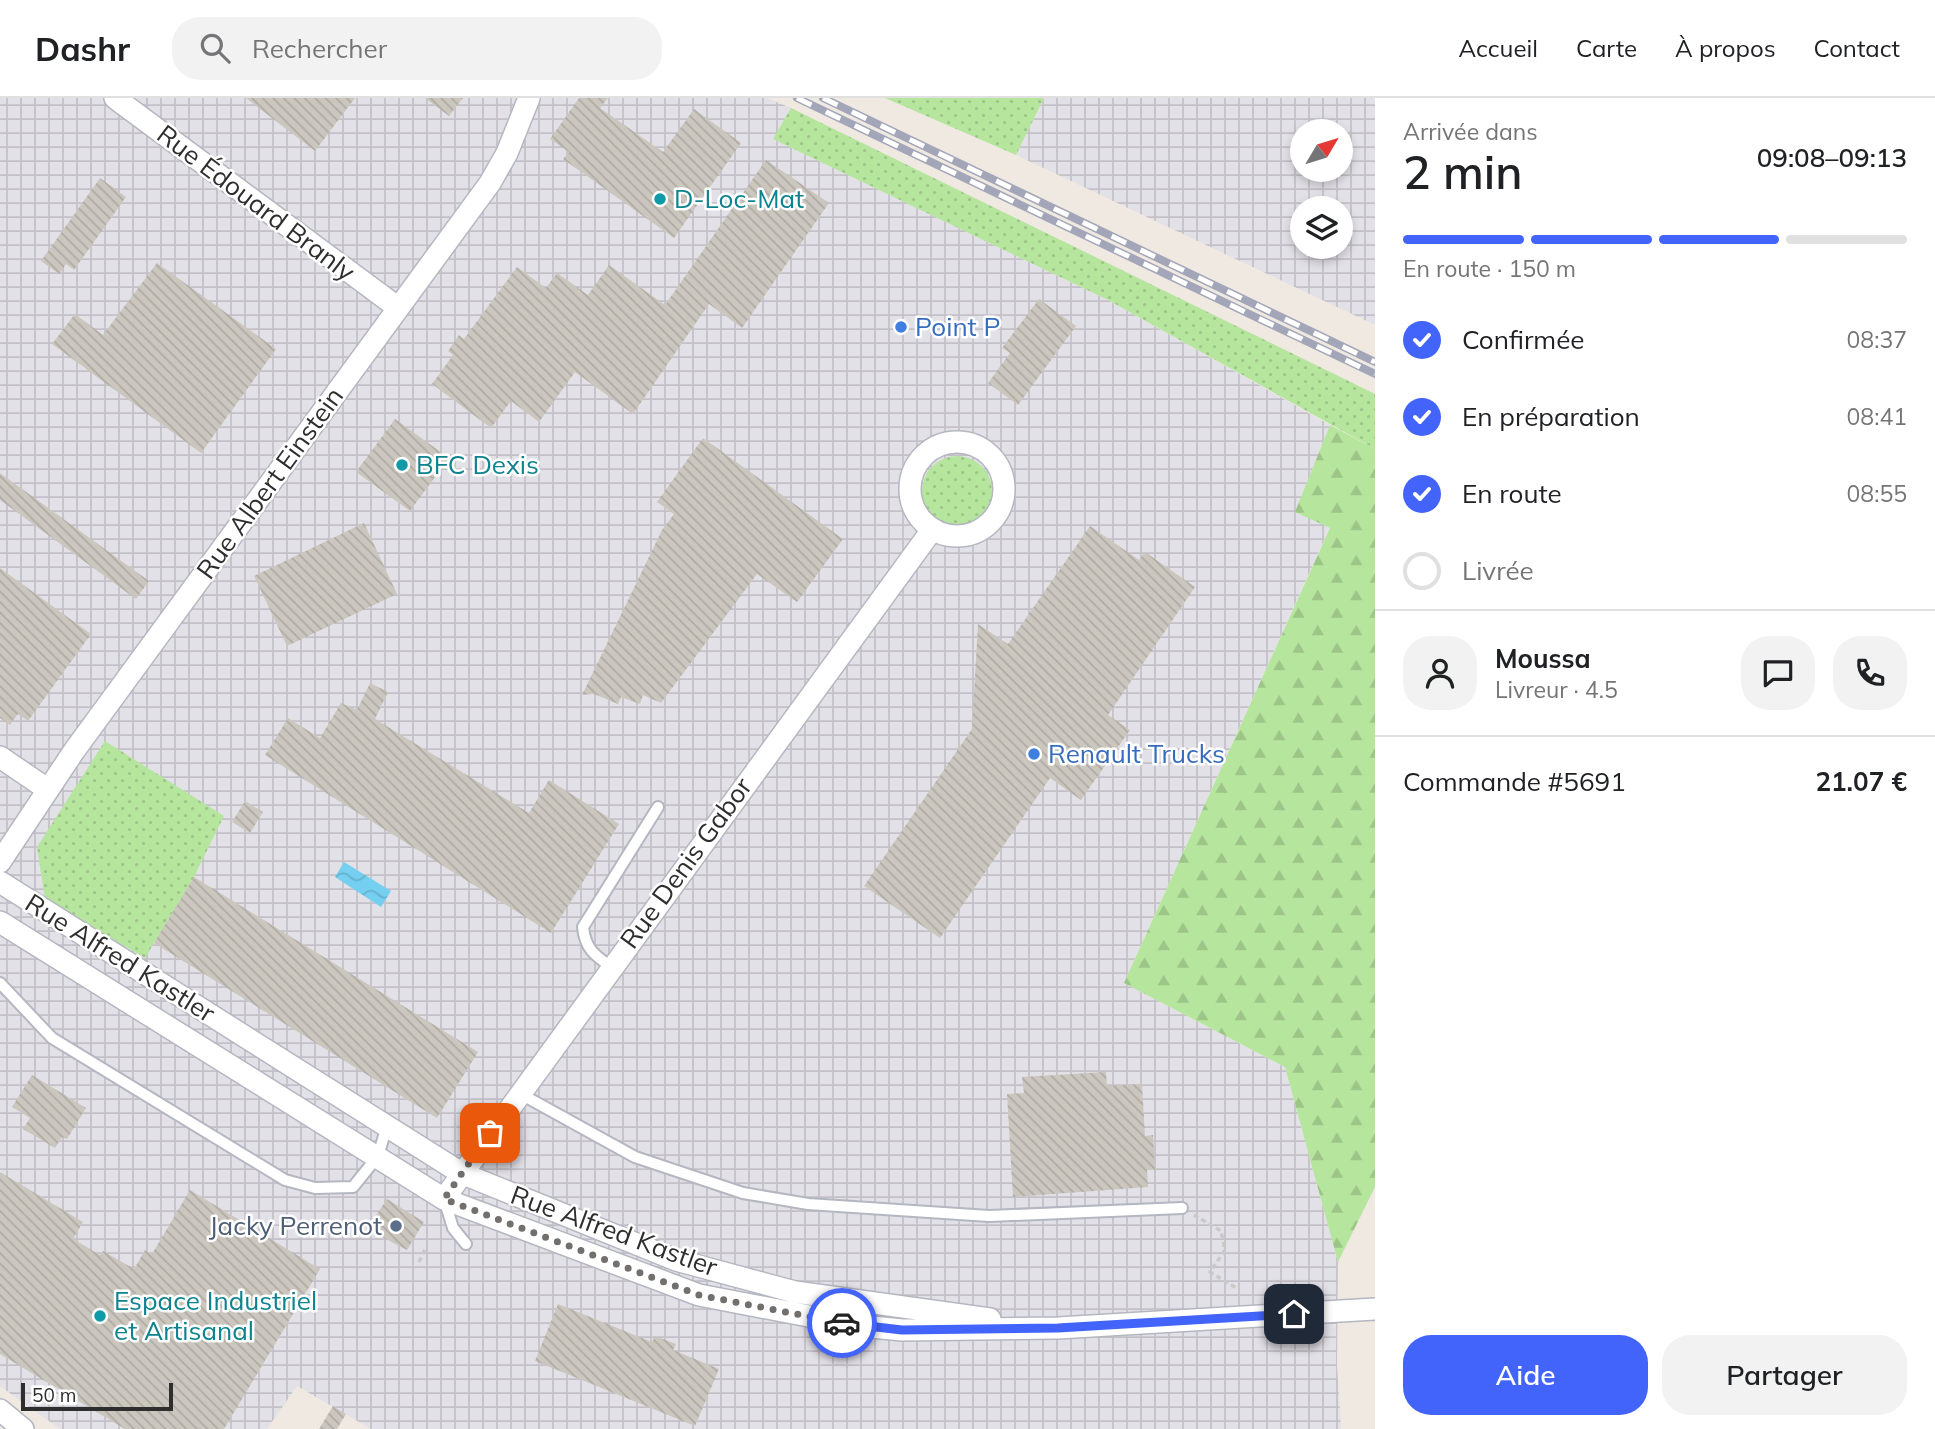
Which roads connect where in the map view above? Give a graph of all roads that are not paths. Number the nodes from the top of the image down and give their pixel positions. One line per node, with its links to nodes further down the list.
1 (115, 98): 3 (street, Rue Édouard Branly)
2 (529, 98): 3 (street, Rue Albert Einstein)
3 (397, 307): 6 (street, Rue Albert Einstein)
4 (932, 530): 4 (street); 11 (street, Rue Denis Gabor)
5 (0, 757): 6 (street)
6 (47, 789): 8 (street, Rue Albert Einstein)
7 (658, 807): 11 (lane)
8 (0, 862)
9 (0, 882): 14 (street, Rue Alfred Kastler)
10 (0, 922): 15 (street, Rue Alfred Kastler)
11 (610, 966): 13 (street, Rue Denis Gabor)
12 (0, 983): 15 (lane)
13 (519, 1093): 16 (street, Rue Denis Gabor); 18 (lane)
14 (387, 1126): 15 (lane); 16 (street, Rue Alfred Kastler)
15 (378, 1156): 17 (street, Rue Alfred Kastler)
16 (461, 1173): 17 (street, Rue Denis Gabor); 21 (street, Rue Alfred Kastler)
17 (444, 1199): 19 (lane); 21 (street, Rue Alfred Kastler)
18 (1182, 1208)
19 (466, 1244)
20 (1375, 1309): 21 (street, Rue Alfred Kastler)
21 (1058, 1328)
22 (0, 1410): 23 (street)
23 (23, 1429)

